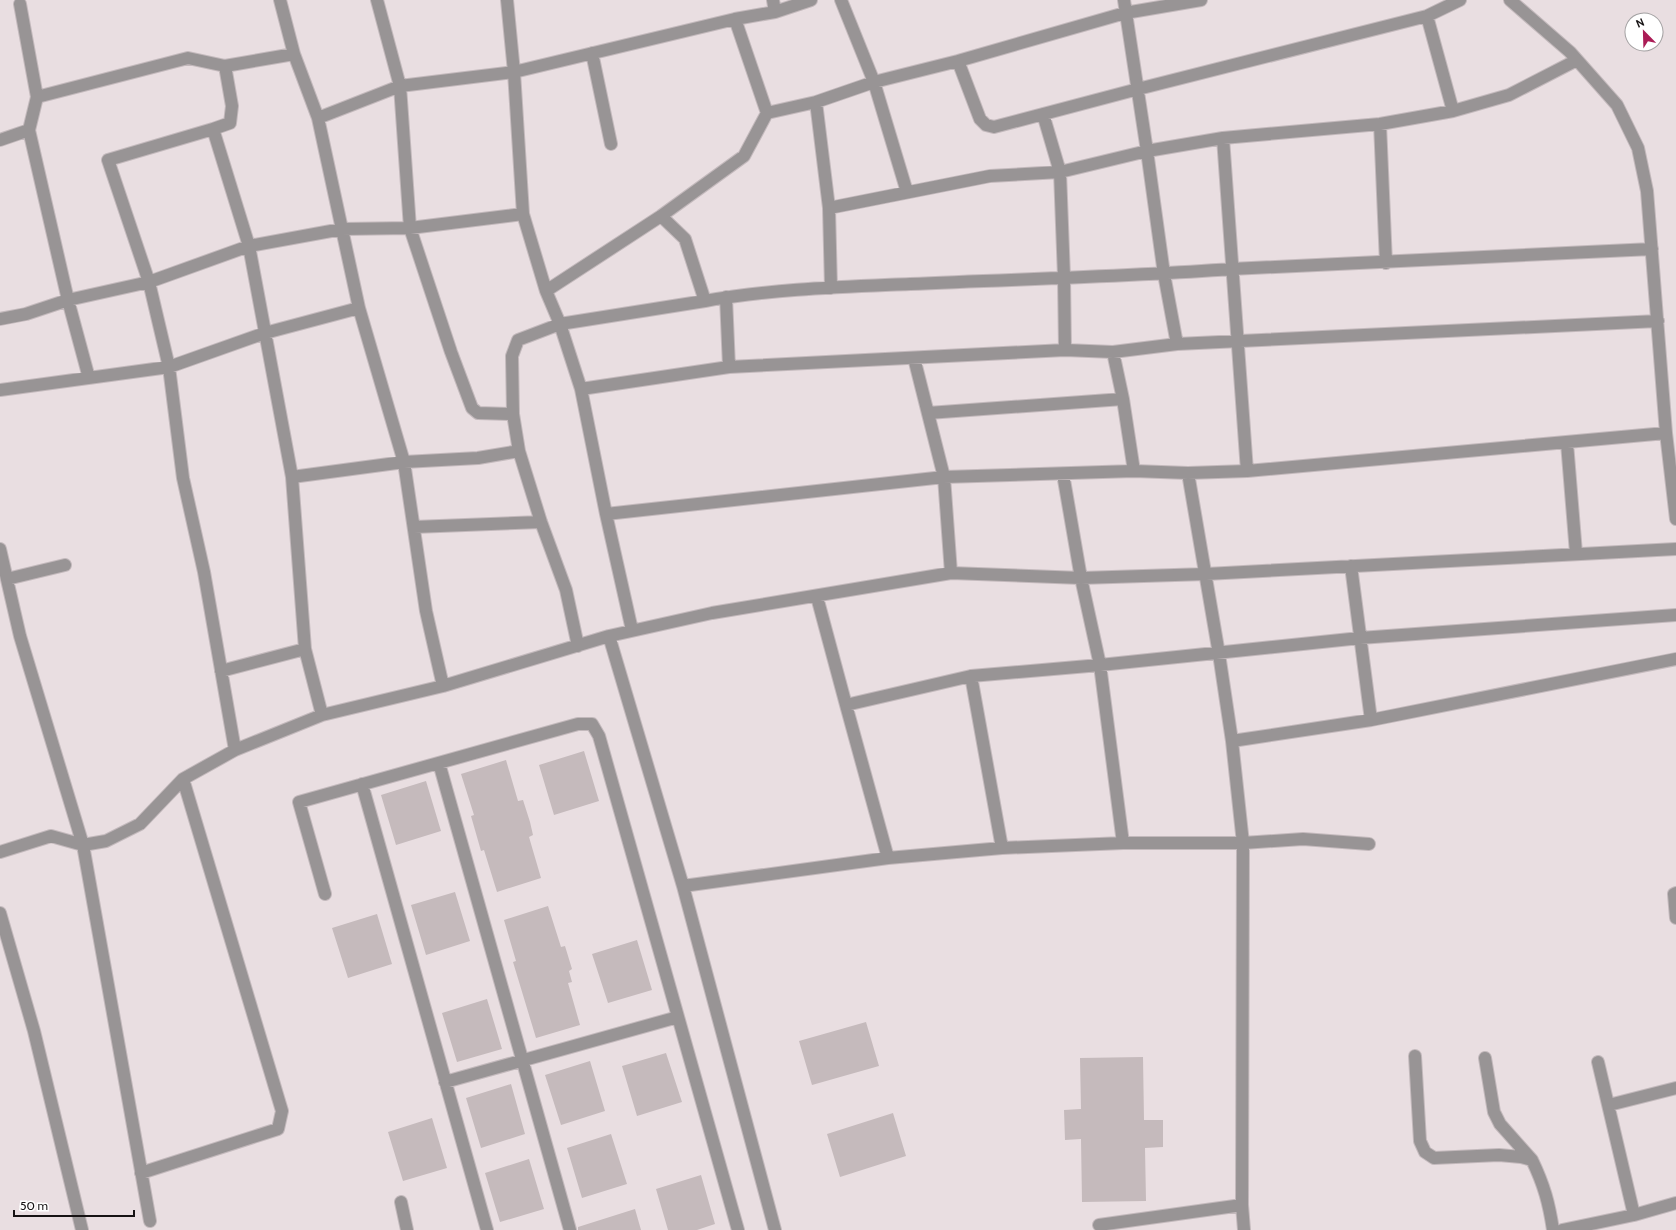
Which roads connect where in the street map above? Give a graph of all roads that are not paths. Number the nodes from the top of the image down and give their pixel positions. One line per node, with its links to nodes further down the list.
1 (280, 0): 16 (street)
2 (377, 0): 22 (street)
3 (507, 0): 20 (street)
4 (811, 0): 11 (street)
5 (841, 0): 21 (street)
6 (1124, 0): 12 (street)
7 (1201, 0): 12 (street)
8 (1460, 0): 13 (street)
9 (1510, 0): 17 (street)
10 (20, 4): 24 (street)
11 (774, 6): 14 (street)
12 (1125, 13): 18 (street); 23 (street)
13 (1427, 16): 23 (street); 26 (street)
14 (735, 19): 15 (street); 27 (street)
15 (592, 53): 20 (street); 35 (street)
16 (294, 54): 19 (street); 29 (street)
17 (1577, 60): 26 (street); 45 (street)
18 (958, 61): 21 (street); 28 (street)
19 (225, 66): 24 (street); 31 (street)
20 (514, 72): 22 (street); 40 (street)
21 (874, 82): 25 (street); 38 (street)
22 (400, 86): 29 (street); 42 (street)
23 (1138, 89): 28 (street); 36 (street)
24 (37, 97): 32 (street)
25 (816, 102): 27 (street); 39 (street)
26 (1453, 111): 30 (street)
27 (767, 113): 41 (street)
28 (1043, 114): 37 (street)
29 (318, 118): 43 (street)
30 (1380, 124): 33 (street); 46 (street)
31 (213, 129): 44 (street); 50 (street)
32 (29, 130): 34 (street); 54 (street)
33 (1223, 138): 36 (street); 47 (street)
34 (0, 140)
35 (611, 144)
36 (1147, 151): 37 (street); 48 (street)
37 (1060, 172): 38 (street); 49 (street)
38 (907, 192): 39 (street)
39 (829, 208): 51 (street)
40 (523, 214): 42 (street); 52 (street)
41 (661, 216): 52 (street); 55 (street)
42 (410, 228): 43 (street); 73 (street)
43 (342, 229): 44 (street); 56 (street)
44 (249, 246): 50 (street); 60 (street)
45 (1652, 250): 46 (street); 58 (street)
46 (1386, 263): 47 (street)
47 (1231, 269): 48 (street); 61 (street)
48 (1164, 274): 49 (street); 62 (street)
49 (1064, 277): 51 (street); 63 (street)
50 (149, 282): 54 (street); 66 (street)
51 (831, 288): 53 (street)
52 (546, 291): 59 (street)
53 (726, 297): 55 (street); 67 (street)
54 (68, 300): 57 (street); 68 (street)
55 (705, 301): 59 (street)
56 (358, 308): 60 (street); 77 (street)
57 (0, 319)
58 (1658, 321): 61 (street); 74 (street)
59 (560, 324): 69 (street); 73 (street)
60 (265, 333): 66 (street); 83 (street)
61 (1236, 342): 62 (street); 80 (street)
62 (1177, 344): 64 (street)
63 (1065, 350): 64 (street); 65 (street)
64 (1113, 352): 71 (street)
65 (914, 358): 67 (street); 72 (street)
66 (169, 367): 68 (street); 108 (street)
67 (730, 367): 69 (street)
68 (89, 378): 70 (street)
69 (581, 389): 85 (street)
70 (0, 390)
71 (1123, 399): 72 (street); 79 (street)
72 (928, 413): 84 (street)
73 (513, 414): 76 (street)
74 (1666, 433): 75 (street); 78 (street)
75 (1567, 443): 80 (street); 91 (street)
76 (519, 450): 77 (street); 87 (street)
77 (404, 462): 83 (street); 88 (street)
78 (1673, 468): 86 (street)
79 (1134, 471): 81 (street); 82 (street)
80 (1247, 471): 81 (street)
81 (1188, 473): 95 (street)
82 (1064, 474): 84 (street); 96 (street)
83 (292, 477): 104 (street)
84 (944, 477): 85 (street); 94 (street)
85 (606, 514): 100 (street)
86 (1676, 519)
87 (541, 522): 88 (street); 103 (street)
88 (414, 527): 110 (street)
89 (0, 549): 97 (street)
90 (1676, 549): 91 (street)
91 (1576, 553): 93 (street)
92 (65, 565): 97 (street)
93 (1351, 566): 95 (street); 102 (street)
94 (951, 573): 96 (street); 98 (street)
95 (1206, 574): 96 (street); 105 (street)
96 (1081, 578): 107 (street)
97 (7, 579): 122 (street)
98 (817, 597): 100 (street); 111 (street)
99 (1676, 614): 102 (street)
100 (632, 630): 101 (street)
101 (609, 636): 103 (street); 126 (street)
102 (1360, 638): 105 (street); 113 (street)
103 (578, 646): 110 (street)
104 (305, 649): 108 (street); 112 (street)
105 (1219, 654): 107 (street); 114 (street)
106 (1676, 659): 113 (street)
107 (1100, 665): 109 (street); 119 (street)
108 (221, 671): 115 (street)
109 (971, 676): 111 (street); 123 (street)
110 (443, 686): 112 (street)
111 (846, 705): 125 (street)
112 (322, 715): 115 (street)
113 (1371, 720): 114 (street)
114 (1232, 741): 120 (street)
115 (235, 750): 117 (street)
116 (439, 763): 118 (street); 131 (street); 134 (street)
117 (183, 778): 122 (street); 140 (street)
118 (362, 784): 128 (street); 136 (street)
119 (1123, 843): 120 (street); 123 (street)
120 (1243, 843): 121 (street); 143 (street)
121 (1369, 844)
122 (83, 845): 124 (street); 140 (street)
123 (1002, 848): 125 (street)
124 (0, 852)
125 (888, 858): 126 (street)
126 (683, 886): 152 (street)
127 (1676, 893): 130 (street)
128 (324, 894)
129 (0, 913): 147 (street)
130 (1676, 918)
131 (678, 1017): 134 (street); 151 (street)
132 (1415, 1056): 139 (street)
133 (1485, 1058): 139 (street)
134 (523, 1061): 136 (street); 150 (street)
135 (1598, 1062): 138 (street)
136 (445, 1082): 149 (street)
137 (1676, 1088): 138 (street)
138 (1609, 1106): 144 (street)
139 (1532, 1160): 154 (street)
140 (141, 1173): 145 (street)
141 (401, 1202): 148 (street)
142 (1676, 1203): 144 (street)
143 (1242, 1206): 146 (street); 153 (street)
144 (1634, 1215): 155 (street)
145 (150, 1221)
146 (1099, 1225)
147 (82, 1230)
148 (407, 1230)
149 (487, 1230)
150 (570, 1230)
151 (738, 1230)
152 (775, 1230)
153 (1244, 1230)
154 (1553, 1230)
155 (1562, 1230)

